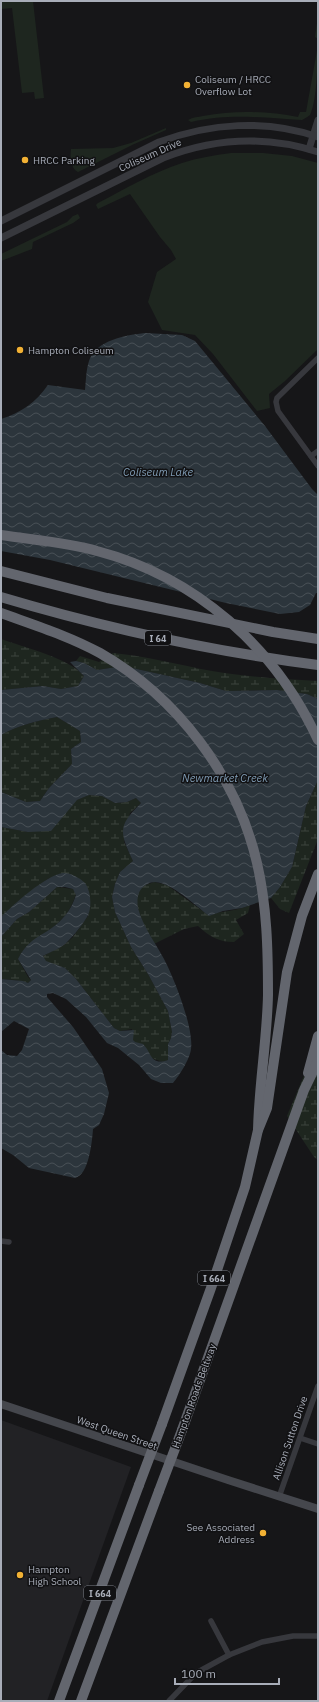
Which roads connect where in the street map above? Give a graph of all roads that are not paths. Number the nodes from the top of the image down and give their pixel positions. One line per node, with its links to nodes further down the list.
1 (318, 120): 2 (street)
2 (316, 136): 3 (street); 5 (street, Coliseum Drive)
3 (309, 149): 4 (street, Coliseum Drive); 6 (street, Coliseum Drive)
4 (318, 152)
5 (1, 221)
6 (1, 238)
7 (318, 358): 9 (street)
8 (318, 451): 9 (street)
9 (311, 456): 10 (street)
10 (318, 466)
11 (1, 535): 17 (highway, bridge)
12 (1, 571): 15 (highway)
13 (1, 597): 16 (highway, I 64)
14 (1, 613): 22 (highway)
15 (318, 639)
16 (318, 665)
17 (318, 740)
18 (318, 874): 22 (highway)
19 (318, 1036): 21 (highway)
20 (318, 1061): 21 (highway)
21 (304, 1090): 35 (highway, Hampton Roads Beltway / I 664, bridge)
22 (258, 1130): 34 (highway, Hampton Roads Beltway / I 664, bridge)
23 (1, 1241): 24 (street)
24 (9, 1242)
25 (318, 1386): 27 (street, Allison Sutton Drive)
26 (1, 1404): 29 (main road, West Queen Street)
27 (300, 1438): 28 (street); 29 (street, Allison Sutton Drive)
28 (318, 1444)
29 (279, 1497): 30 (main road, West Queen Street)
30 (318, 1509)
31 (211, 1621): 33 (street)
32 (318, 1636): 33 (street)
33 (229, 1655): 36 (street)
34 (59, 1701)
35 (81, 1701)
36 (169, 1701)

